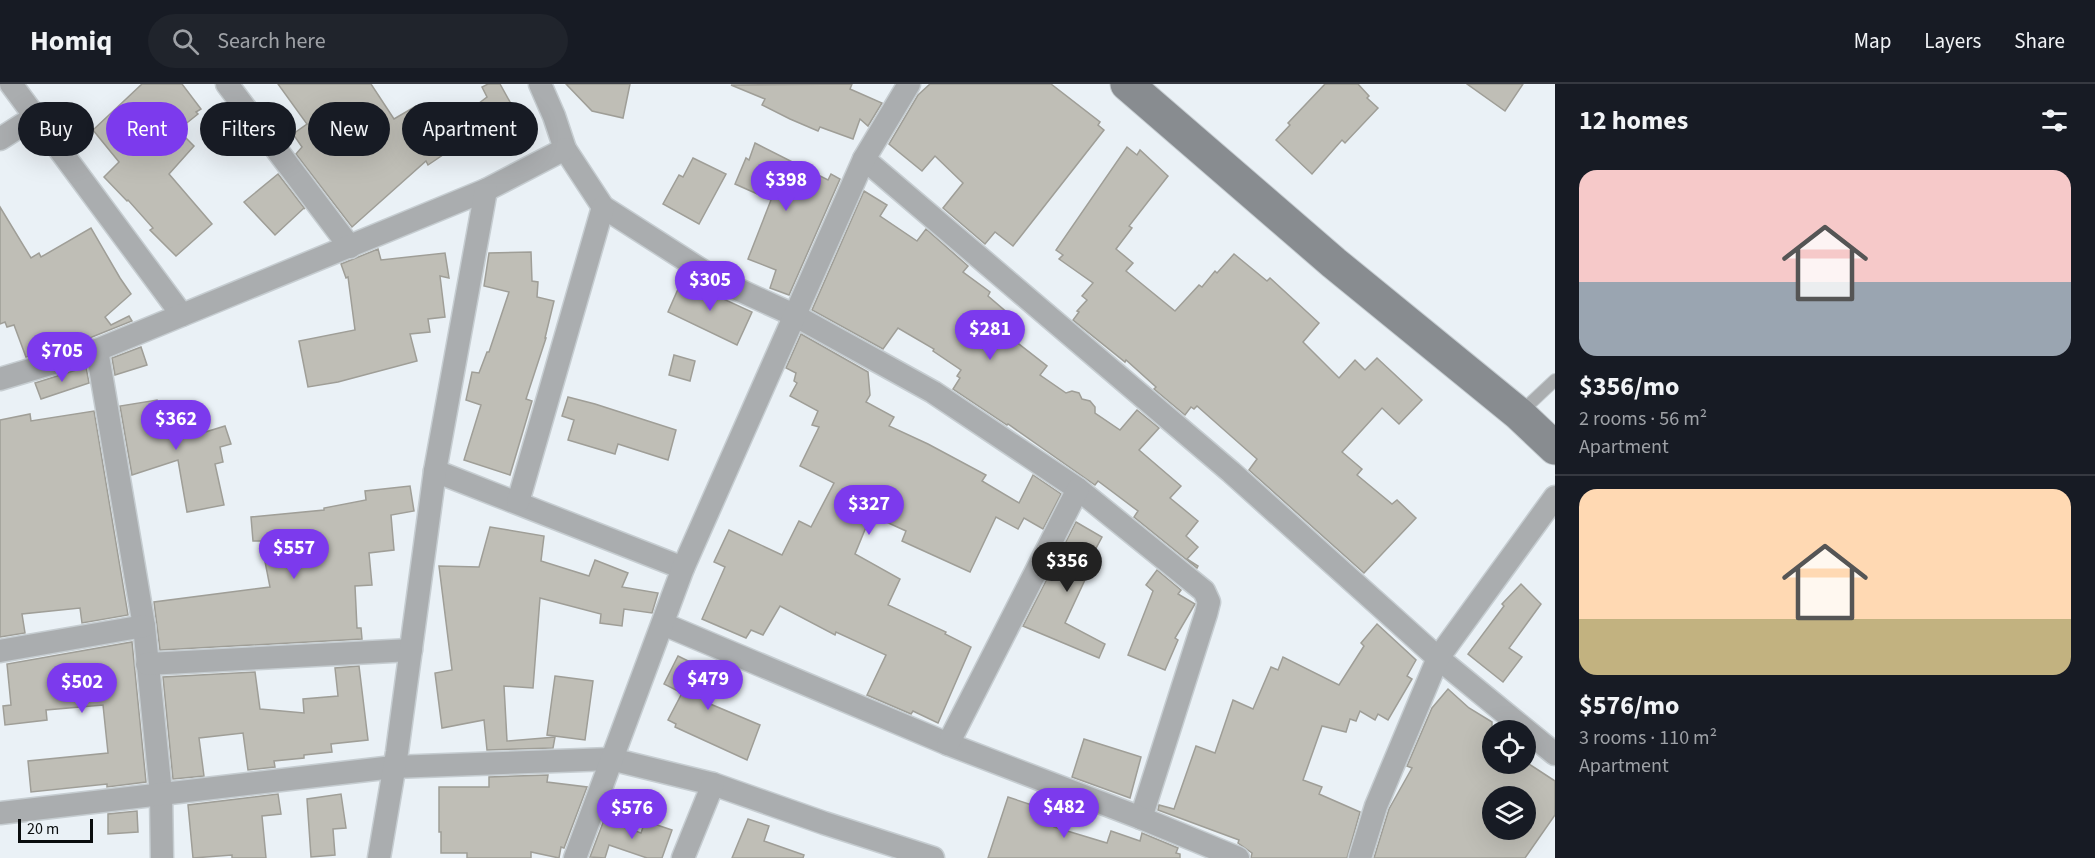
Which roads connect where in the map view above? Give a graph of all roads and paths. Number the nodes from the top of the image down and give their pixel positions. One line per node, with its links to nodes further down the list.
1 (11, 84): 6 (street)
2 (227, 84): 14 (street)
3 (540, 84): 9 (street)
4 (909, 84): 11 (street)
5 (1127, 84): 20 (street)
6 (25, 102)
7 (18, 128): 8 (street)
8 (0, 139)
9 (565, 149): 12 (street); 13 (street)
10 (65, 156): 15 (street)
11 (864, 159): 16 (street); 31 (street)
12 (486, 190): 14 (street); 22 (street)
13 (603, 207): 16 (street); 25 (street)
14 (350, 247): 15 (street)
15 (182, 315): 17 (street)
16 (794, 315): 23 (street); 26 (street)
17 (97, 350): 18 (street); 28 (street)
18 (0, 380)
19 (1555, 380): 20 (lane)
20 (1519, 414): 21 (street)
21 (1555, 448)
22 (435, 471): 25 (street); 29 (street)
23 (1078, 489): 33 (street); 40 (street)
24 (1555, 497): 31 (street)
25 (518, 502): 26 (street)
26 (683, 568): 27 (street)
27 (663, 624): 33 (street); 35 (street)
28 (144, 626): 30 (street); 32 (street)
29 (411, 650): 32 (street); 36 (street)
30 (0, 651)
31 (1438, 658): 34 (street); 47 (street)
32 (147, 664): 38 (street)
33 (948, 744): 40 (street)
34 (1555, 754)
35 (611, 759): 36 (street); 37 (street); 43 (street)
36 (393, 768): 38 (street); 42 (street)
37 (713, 784): 44 (street); 45 (street)
38 (161, 793): 39 (street); 41 (street)
39 (0, 813)
40 (1141, 818): 46 (street)
41 (162, 858)
42 (379, 858)
43 (575, 858)
44 (683, 858)
45 (933, 858)
46 (1238, 858)
47 (1360, 858)

